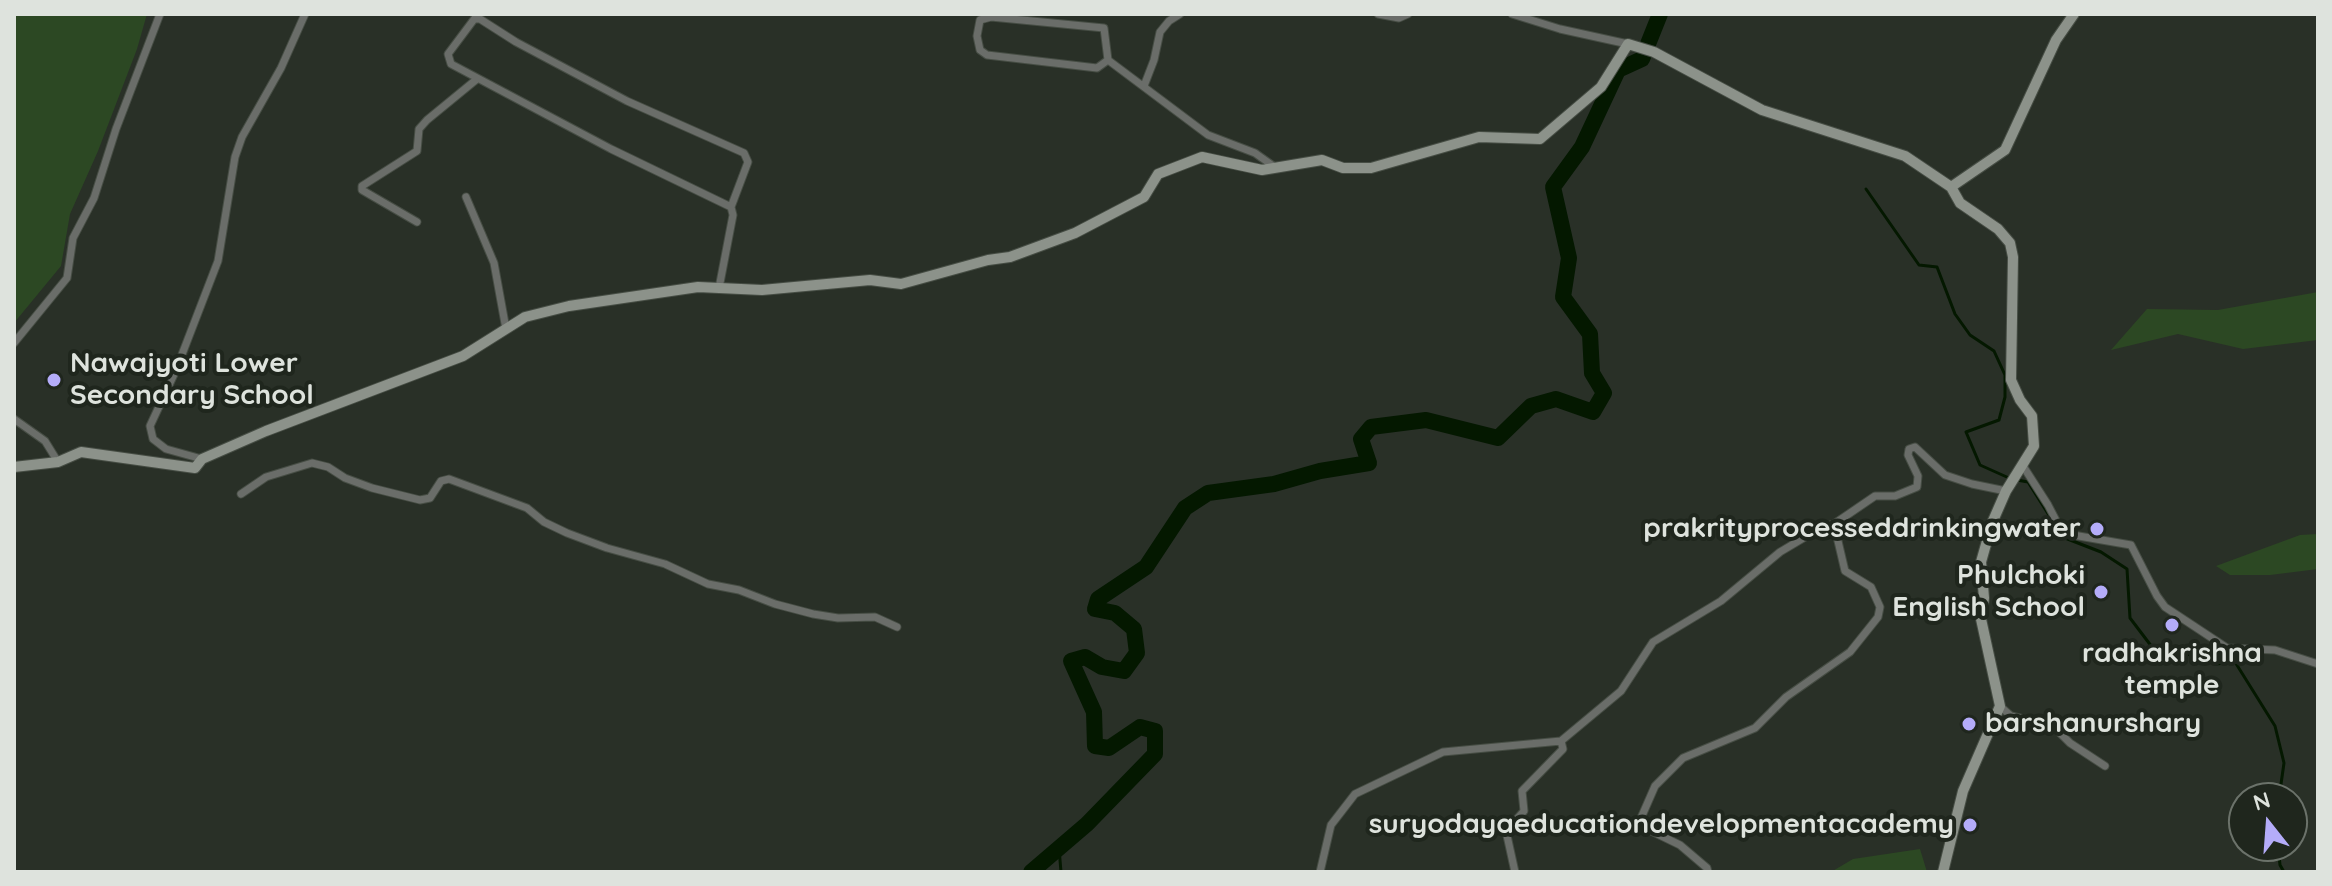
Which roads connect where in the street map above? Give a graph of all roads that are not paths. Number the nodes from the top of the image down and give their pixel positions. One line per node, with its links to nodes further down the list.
1 (160, 14): 20 (street)
2 (305, 14): 22 (street)
3 (1180, 14): 12 (street)
4 (1378, 14): 5 (street)
5 (1408, 14)
6 (1512, 14): 9 (street)
7 (2074, 14): 14 (street)
8 (476, 17): 11 (street); 16 (street)
9 (1632, 45): 13 (street); 14 (street)
10 (1108, 60): 10 (street); 12 (street)
11 (477, 79): 16 (street); 17 (street)
12 (1144, 86): 13 (street)
13 (1276, 168): 18 (street)
14 (1951, 187): 25 (street)
15 (466, 197): 19 (street)
16 (731, 207): 18 (street)
17 (417, 222)
18 (719, 288): 19 (street)
19 (506, 329): 22 (street)
20 (14, 343)
21 (14, 419): 23 (street)
22 (202, 459): 23 (street)
23 (58, 462): 24 (street)
24 (14, 467)
25 (2018, 473): 26 (street); 30 (street)
26 (2006, 491): 28 (street); 31 (street)
27 (241, 494): 29 (street)
28 (1834, 524): 32 (street); 36 (street)
29 (897, 627)
30 (2318, 664)
31 (2000, 706): 33 (street); 37 (street)
32 (1561, 741): 34 (street); 35 (street)
33 (2105, 766)
34 (1320, 872)
35 (1515, 872)
36 (1708, 872)
37 (1943, 872)

